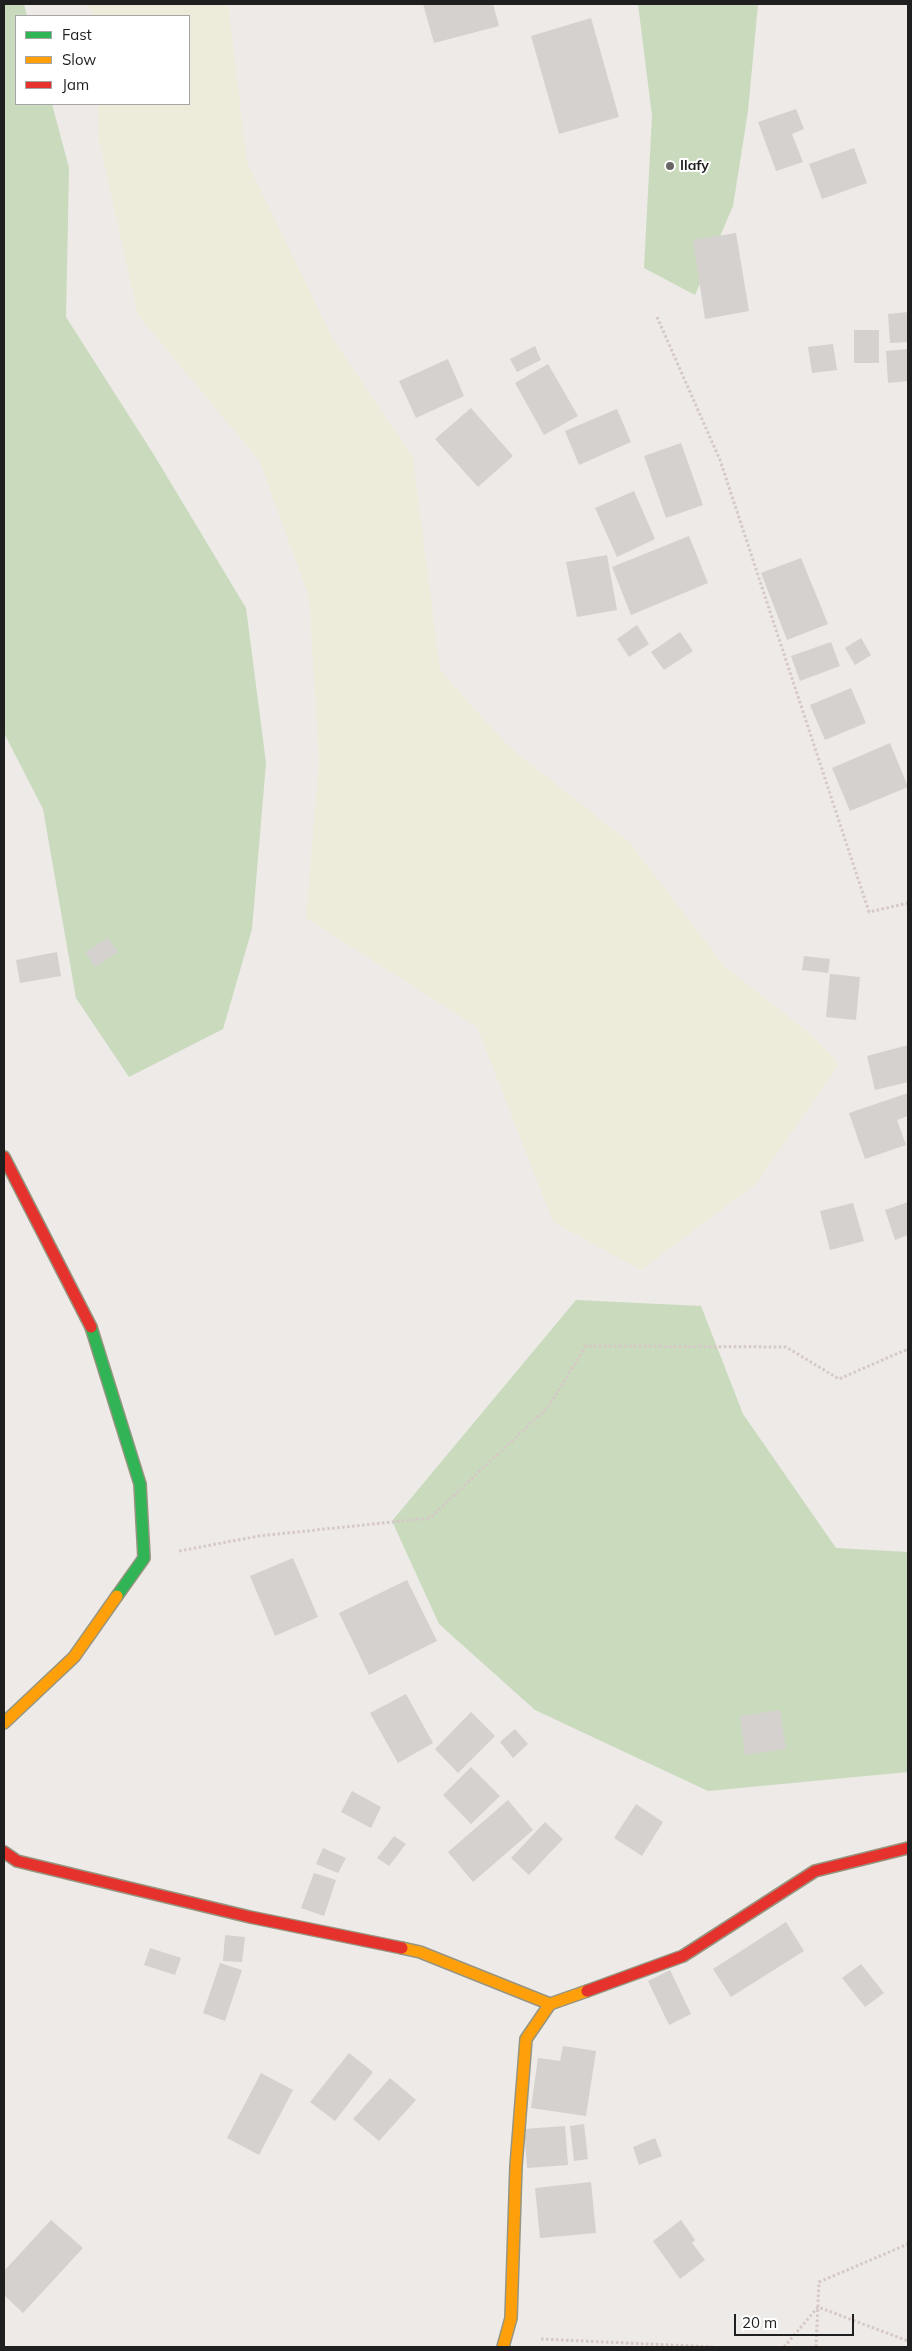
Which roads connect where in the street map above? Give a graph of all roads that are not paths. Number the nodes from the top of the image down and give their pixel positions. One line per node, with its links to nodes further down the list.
1 (4, 1157): 2 (street)
2 (4, 1723)
3 (908, 1848): 5 (street)
4 (4, 1852): 5 (street)
5 (550, 2004): 6 (street)
6 (504, 2343)

